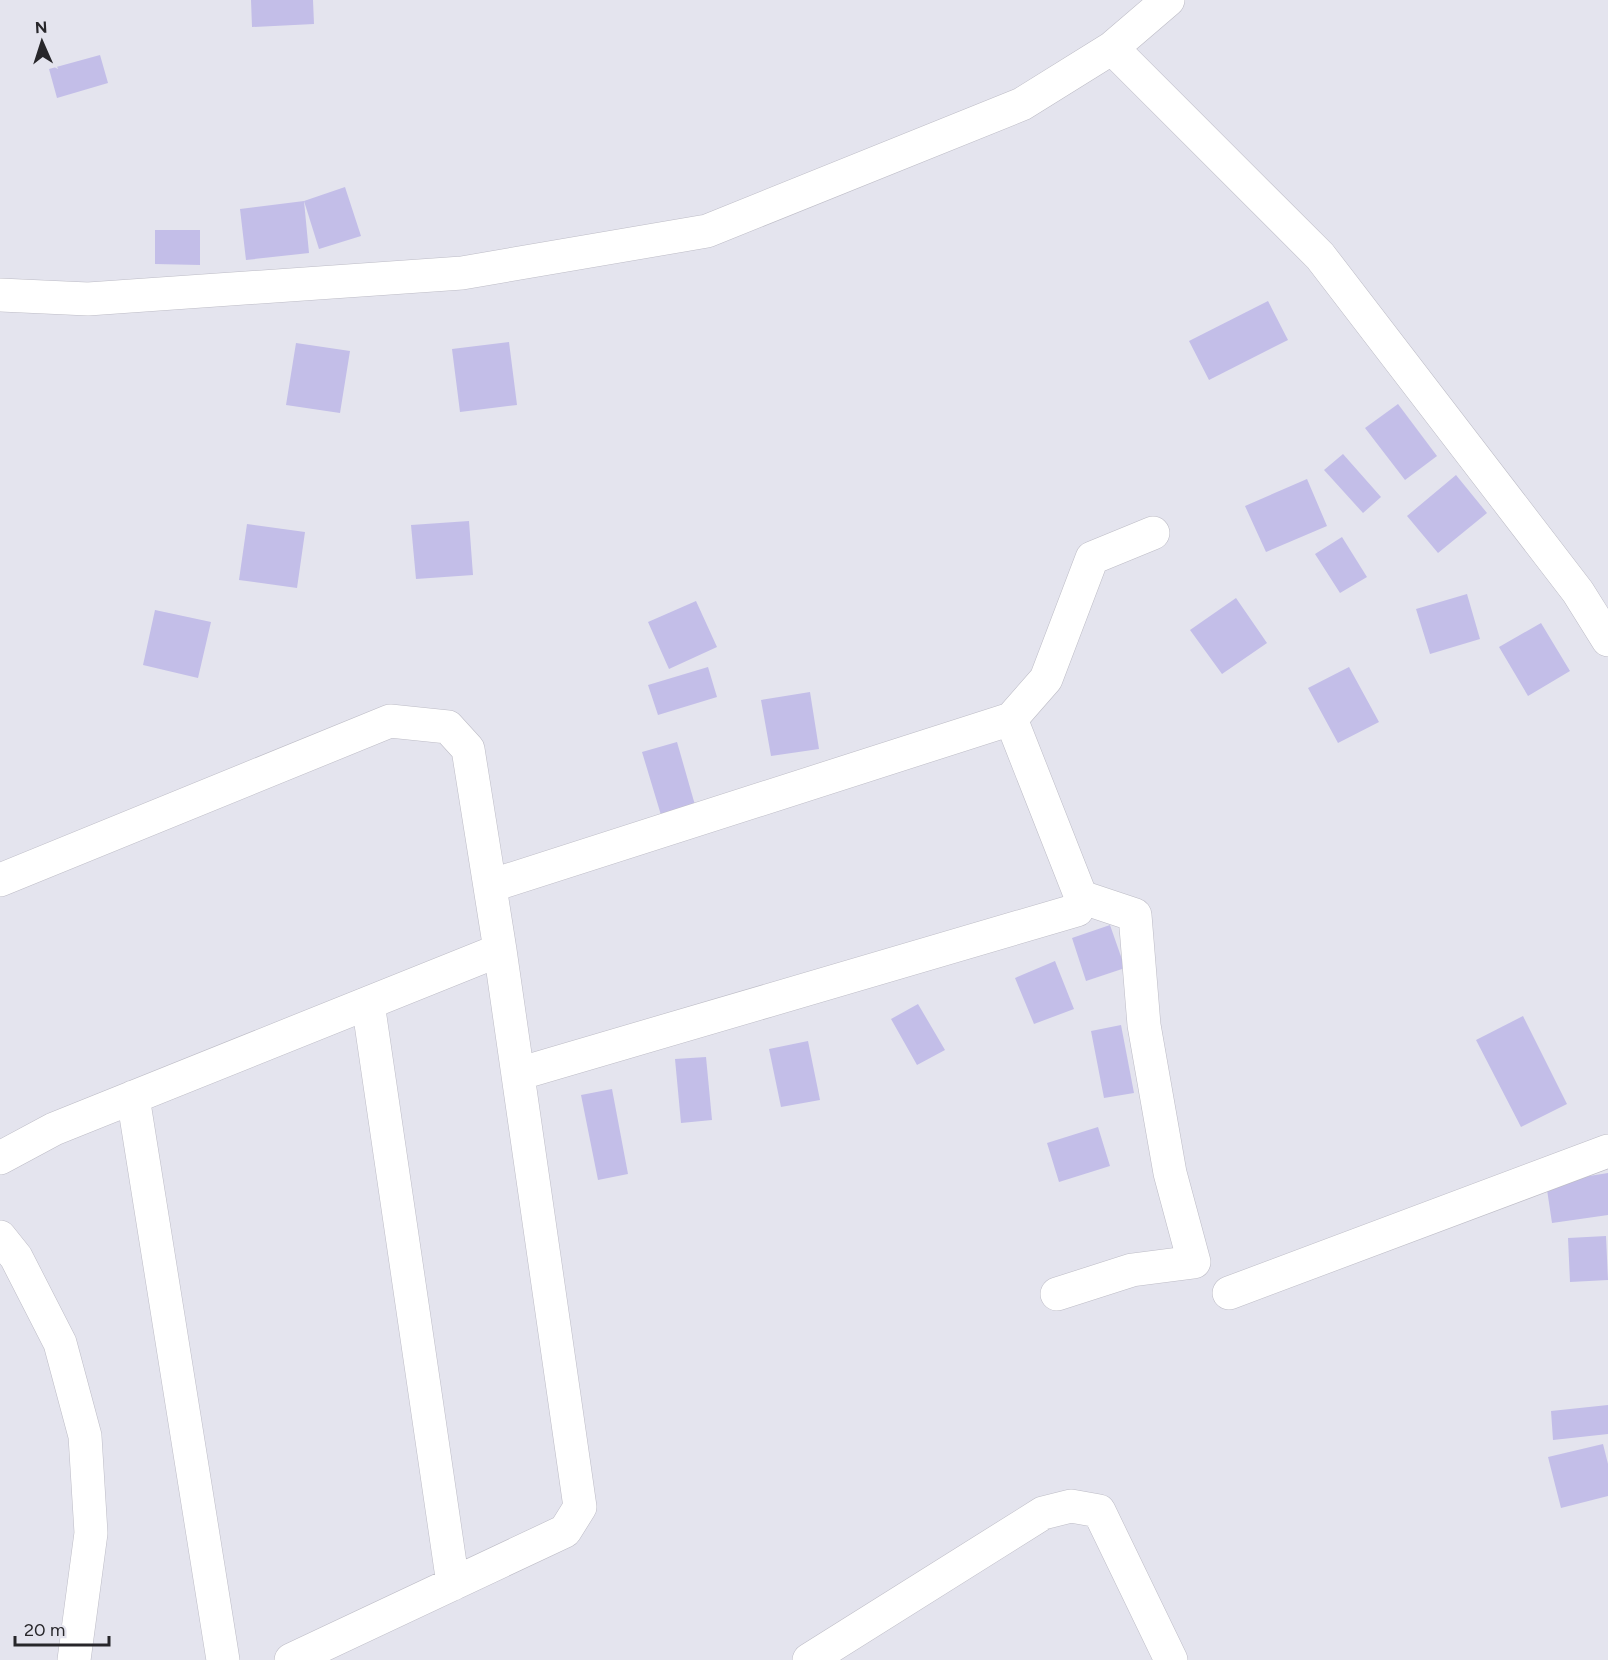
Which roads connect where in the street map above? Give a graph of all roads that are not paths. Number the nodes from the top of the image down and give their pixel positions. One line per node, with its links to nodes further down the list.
1 (1168, 0): 2 (street)
2 (1112, 48): 3 (street); 5 (street)
3 (0, 295)
4 (1153, 533): 6 (street)
5 (1608, 640)
6 (1011, 719): 8 (street); 9 (street)
7 (0, 880): 8 (street)
8 (490, 885): 10 (street)
9 (1081, 897): 12 (street); 18 (street)
10 (500, 950): 11 (street); 12 (street)
11 (368, 1003): 13 (street); 19 (street)
12 (518, 1074): 19 (street)
13 (133, 1098): 15 (street); 21 (street)
14 (1608, 1151): 17 (street)
15 (0, 1158)
16 (0, 1237): 20 (street)
17 (1229, 1293)
18 (1057, 1294)
19 (453, 1584): 22 (street)
20 (74, 1660)
21 (223, 1660)
22 (291, 1660)
23 (809, 1660): 24 (street)
24 (1171, 1660)

